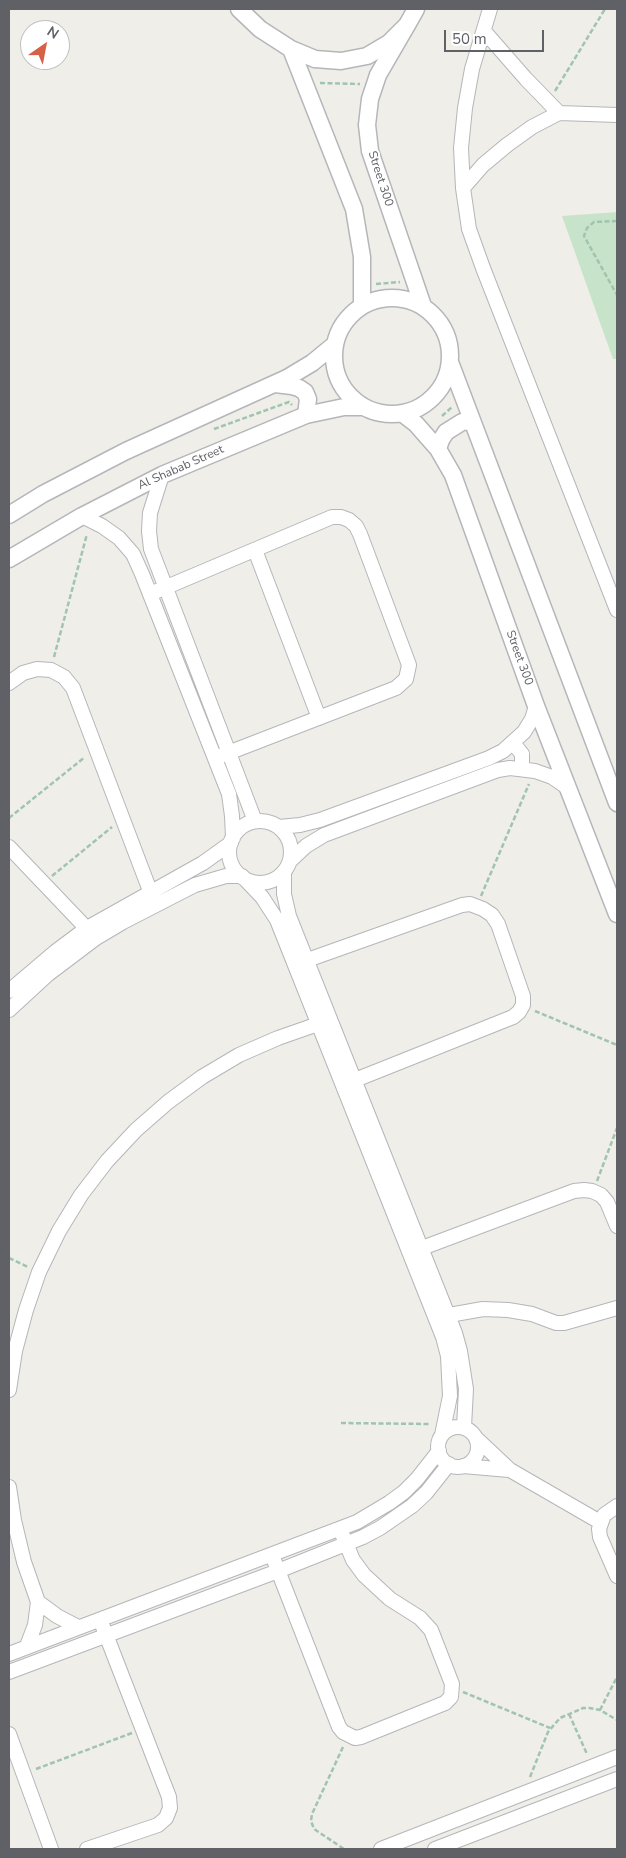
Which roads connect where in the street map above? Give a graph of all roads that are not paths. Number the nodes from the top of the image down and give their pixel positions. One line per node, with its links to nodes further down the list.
1 (239, 9): 6 (street)
2 (416, 9): 4 (street, Street 300)
3 (490, 9): 5 (street)
4 (407, 25): 6 (street); 11 (street, Street 300)
5 (484, 31): 7 (street); 9 (street)
6 (291, 49): 10 (street)
7 (559, 113): 8 (street); 9 (street)
8 (617, 115)
9 (462, 188): 27 (street)
10 (362, 305): 11 (street); 12 (street)
11 (423, 306): 13 (street)
12 (334, 344): 14 (street); 15 (street)
13 (450, 362): 17 (street); 18 (street)
14 (274, 384): 16 (street); 21 (street)
15 (364, 407): 16 (street, Al Shabab Street); 17 (street)
16 (306, 414): 20 (street, Al Shabab Street)
17 (403, 414): 19 (street, Street 300)
18 (472, 421): 19 (street); 36 (street)
19 (438, 449): 29 (street, Street 300)
20 (162, 475): 22 (street, Al Shabab Street); 25 (street)
21 (9, 515)
22 (86, 518): 24 (street, Al Shabab Street); 26 (street)
23 (255, 550): 25 (street); 30 (street); 30 (street)
24 (9, 559)
25 (166, 587): 26 (street); 32 (street)
26 (150, 594): 33 (street)
27 (617, 610)
28 (9, 683): 43 (street)
29 (536, 706): 31 (street); 35 (street, Street 300)
30 (319, 718): 32 (street)
31 (514, 743): 34 (street); 38 (street)
32 (229, 752): 33 (street); 37 (street)
33 (215, 758): 39 (street)
34 (529, 770): 35 (street); 41 (street)
35 (568, 788): 44 (street, Street 300)
36 (617, 803)
37 (256, 822): 38 (street); 39 (street)
38 (279, 827): 41 (street)
39 (232, 840): 42 (street); 43 (street)
40 (9, 847): 45 (street)
41 (287, 866): 42 (street); 46 (street)
42 (243, 877): 43 (street); 46 (street)
43 (153, 898): 45 (street)
44 (617, 914)
45 (92, 933): 47 (street); 48 (street)
46 (301, 962): 49 (street); 50 (street); 50 (street)
47 (9, 991)
48 (9, 1010)
49 (318, 1024): 50 (street); 55 (street)
50 (348, 1082): 52 (street)
51 (617, 1226): 52 (street)
52 (415, 1251): 54 (street)
53 (617, 1308): 54 (street)
54 (441, 1317): 56 (street); 57 (street)
55 (9, 1390)
56 (464, 1428): 57 (street); 58 (street)
57 (443, 1430): 59 (street)
58 (476, 1438): 61 (street); 62 (street)
59 (439, 1451): 60 (street); 66 (street)
60 (449, 1464): 61 (street); 67 (street)
61 (463, 1466): 62 (street)
62 (510, 1470): 65 (street)
63 (9, 1487): 71 (street)
64 (617, 1506): 65 (street)
65 (600, 1522): 70 (street)
66 (340, 1529): 67 (street); 68 (street)
67 (345, 1544): 69 (street); 69 (street)
68 (272, 1555): 69 (street); 72 (street)
69 (278, 1571): 74 (street)
70 (617, 1576)
71 (38, 1602): 73 (street); 75 (street)
72 (99, 1619): 73 (street); 74 (street)
73 (78, 1627): 75 (street)
74 (106, 1635): 77 (street); 82 (street)
75 (27, 1646): 76 (street)
76 (9, 1654)
77 (9, 1672)
78 (9, 1734): 81 (street)
79 (612, 1760): 80 (street); 83 (street)
80 (616, 1780): 84 (street)
81 (50, 1849)
82 (87, 1849)
83 (380, 1849)
84 (435, 1849)

